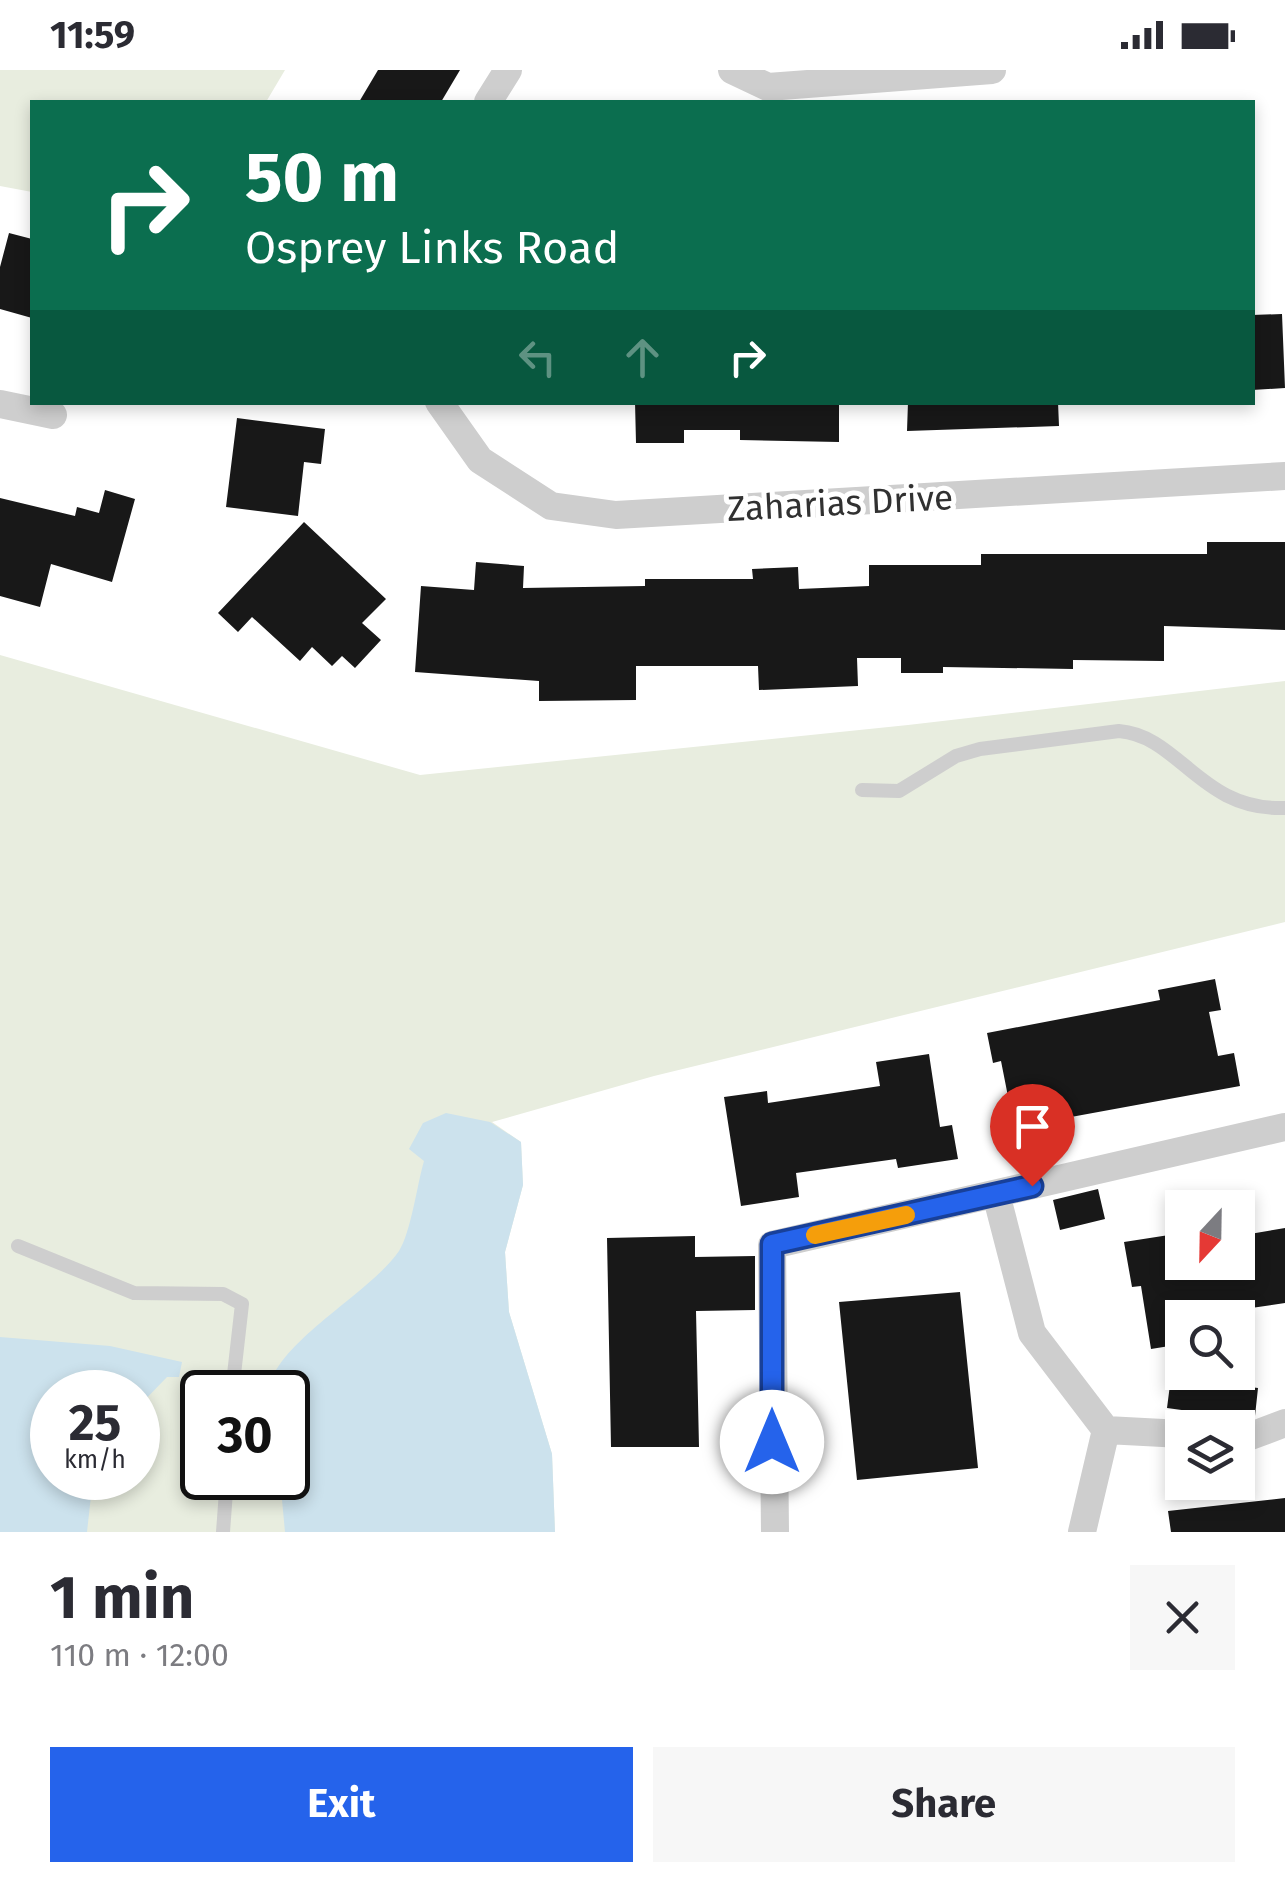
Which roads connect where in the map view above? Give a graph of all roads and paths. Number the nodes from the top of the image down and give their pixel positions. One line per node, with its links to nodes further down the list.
1 (508, 70): 4 (street)
2 (732, 70): 3 (street)
3 (992, 70)
4 (489, 100)
5 (0, 404): 7 (street)
6 (442, 405): 8 (street, Zaharias Drive)
7 (54, 415)
8 (1285, 476)
9 (862, 790): 10 (lane)
10 (1285, 808)
11 (1285, 1127): 12 (street)
12 (996, 1194): 16 (street); 21 (street)
13 (18, 1246): 14 (lane)
14 (233, 1370)
15 (1285, 1423): 18 (street)
16 (1106, 1430): 17 (street); 22 (street)
17 (1165, 1433)
18 (1255, 1434)
19 (225, 1500): 20 (lane)
20 (223, 1532)
21 (775, 1532)
22 (1082, 1532)

